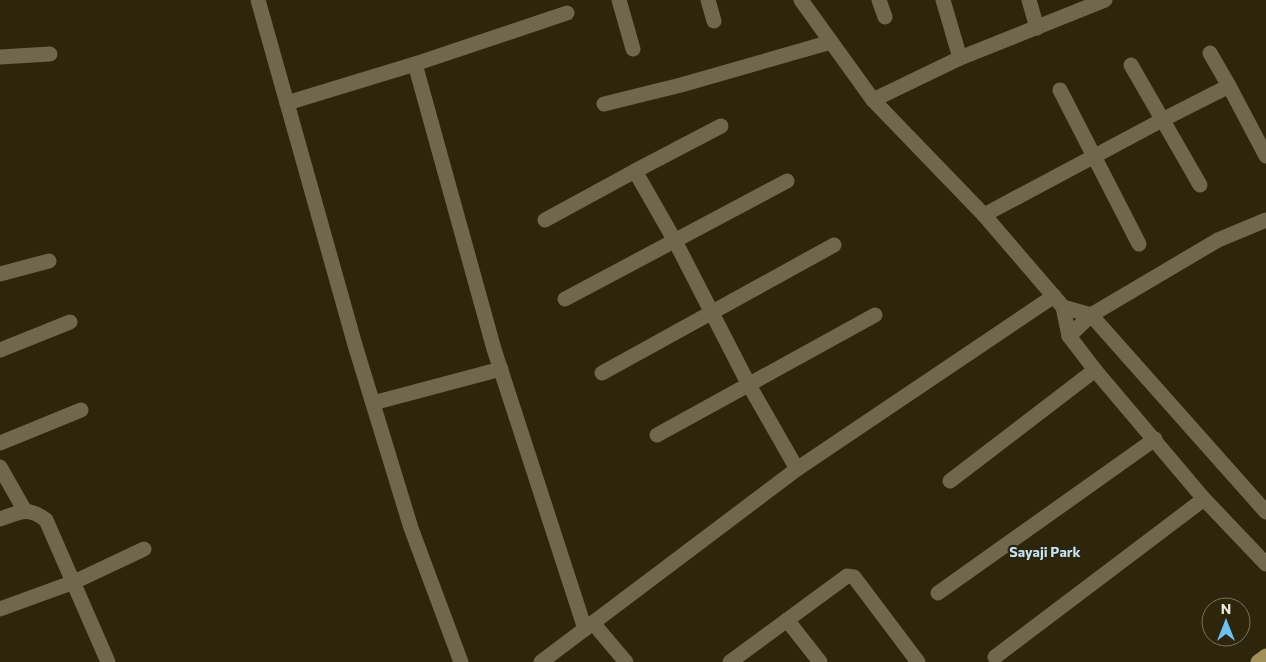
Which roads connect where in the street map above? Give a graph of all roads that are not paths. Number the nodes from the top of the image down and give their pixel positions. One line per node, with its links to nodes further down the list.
1 (258, 0): 24 (street)
2 (619, 0): 14 (street)
3 (708, 0): 11 (street)
4 (801, 0): 13 (street)
5 (879, 0): 10 (street)
6 (943, 0): 18 (street)
7 (1029, 0): 12 (street)
8 (1099, 1): 12 (street)
9 (567, 13): 19 (street)
10 (885, 17)
11 (714, 21)
12 (1037, 28): 18 (street)
13 (832, 42): 23 (street); 25 (street)
14 (633, 49)
15 (1210, 53): 21 (street)
16 (50, 54): 17 (street)
17 (0, 57)
18 (960, 58): 23 (street)
19 (415, 64): 24 (street); 50 (street)
20 (1131, 64): 26 (street)
21 (1229, 86): 26 (street); 28 (street)
22 (1060, 90): 29 (street)
23 (873, 100): 34 (street)
24 (288, 103): 54 (street)
25 (604, 104)
26 (1164, 119): 29 (street); 33 (street)
27 (720, 126): 31 (street)
28 (1260, 130): 30 (street)
29 (1094, 156): 34 (street); 38 (street)
30 (1266, 156)
31 (636, 170): 35 (street); 37 (street)
32 (787, 181): 37 (street)
33 (1200, 186)
34 (984, 215): 43 (street)
35 (545, 220)
36 (1266, 220): 46 (street)
37 (675, 242): 42 (street); 44 (street)
38 (1139, 244)
39 (834, 245): 44 (street)
40 (49, 261): 41 (street)
41 (0, 274)
42 (565, 299)
43 (1058, 302): 46 (street); 48 (street); 60 (street)
44 (710, 313): 52 (street); 53 (street)
45 (875, 315): 53 (street)
46 (1091, 315): 48 (street); 64 (street)
47 (70, 322): 49 (street)
48 (1068, 336): 51 (street)
49 (0, 350)
50 (501, 369): 54 (street); 72 (street)
51 (1095, 370): 57 (street); 61 (street)
52 (602, 372)
53 (749, 385): 56 (street); 60 (street)
54 (373, 403): 76 (street)
55 (81, 410): 58 (street)
56 (658, 435)
57 (1154, 438): 62 (street); 69 (street)
58 (0, 443)
59 (0, 467): 63 (street)
60 (797, 469): 72 (street)
61 (950, 481)
62 (1204, 499): 67 (street); 74 (street)
63 (25, 510): 65 (street); 68 (street)
64 (1266, 512)
65 (0, 519)
66 (144, 549): 68 (street)
67 (1266, 564)
68 (74, 582): 70 (street); 75 (street)
69 (938, 593)
70 (0, 608)
71 (787, 620): 79 (street); 80 (street); 81 (street)
72 (589, 626): 77 (street); 78 (street)
73 (1266, 656): 82 (main road)
74 (995, 657)
75 (108, 662)
76 (461, 662)
77 (541, 662)
78 (626, 662)
79 (730, 662)
80 (820, 662)
81 (918, 662)
82 (1258, 662)

